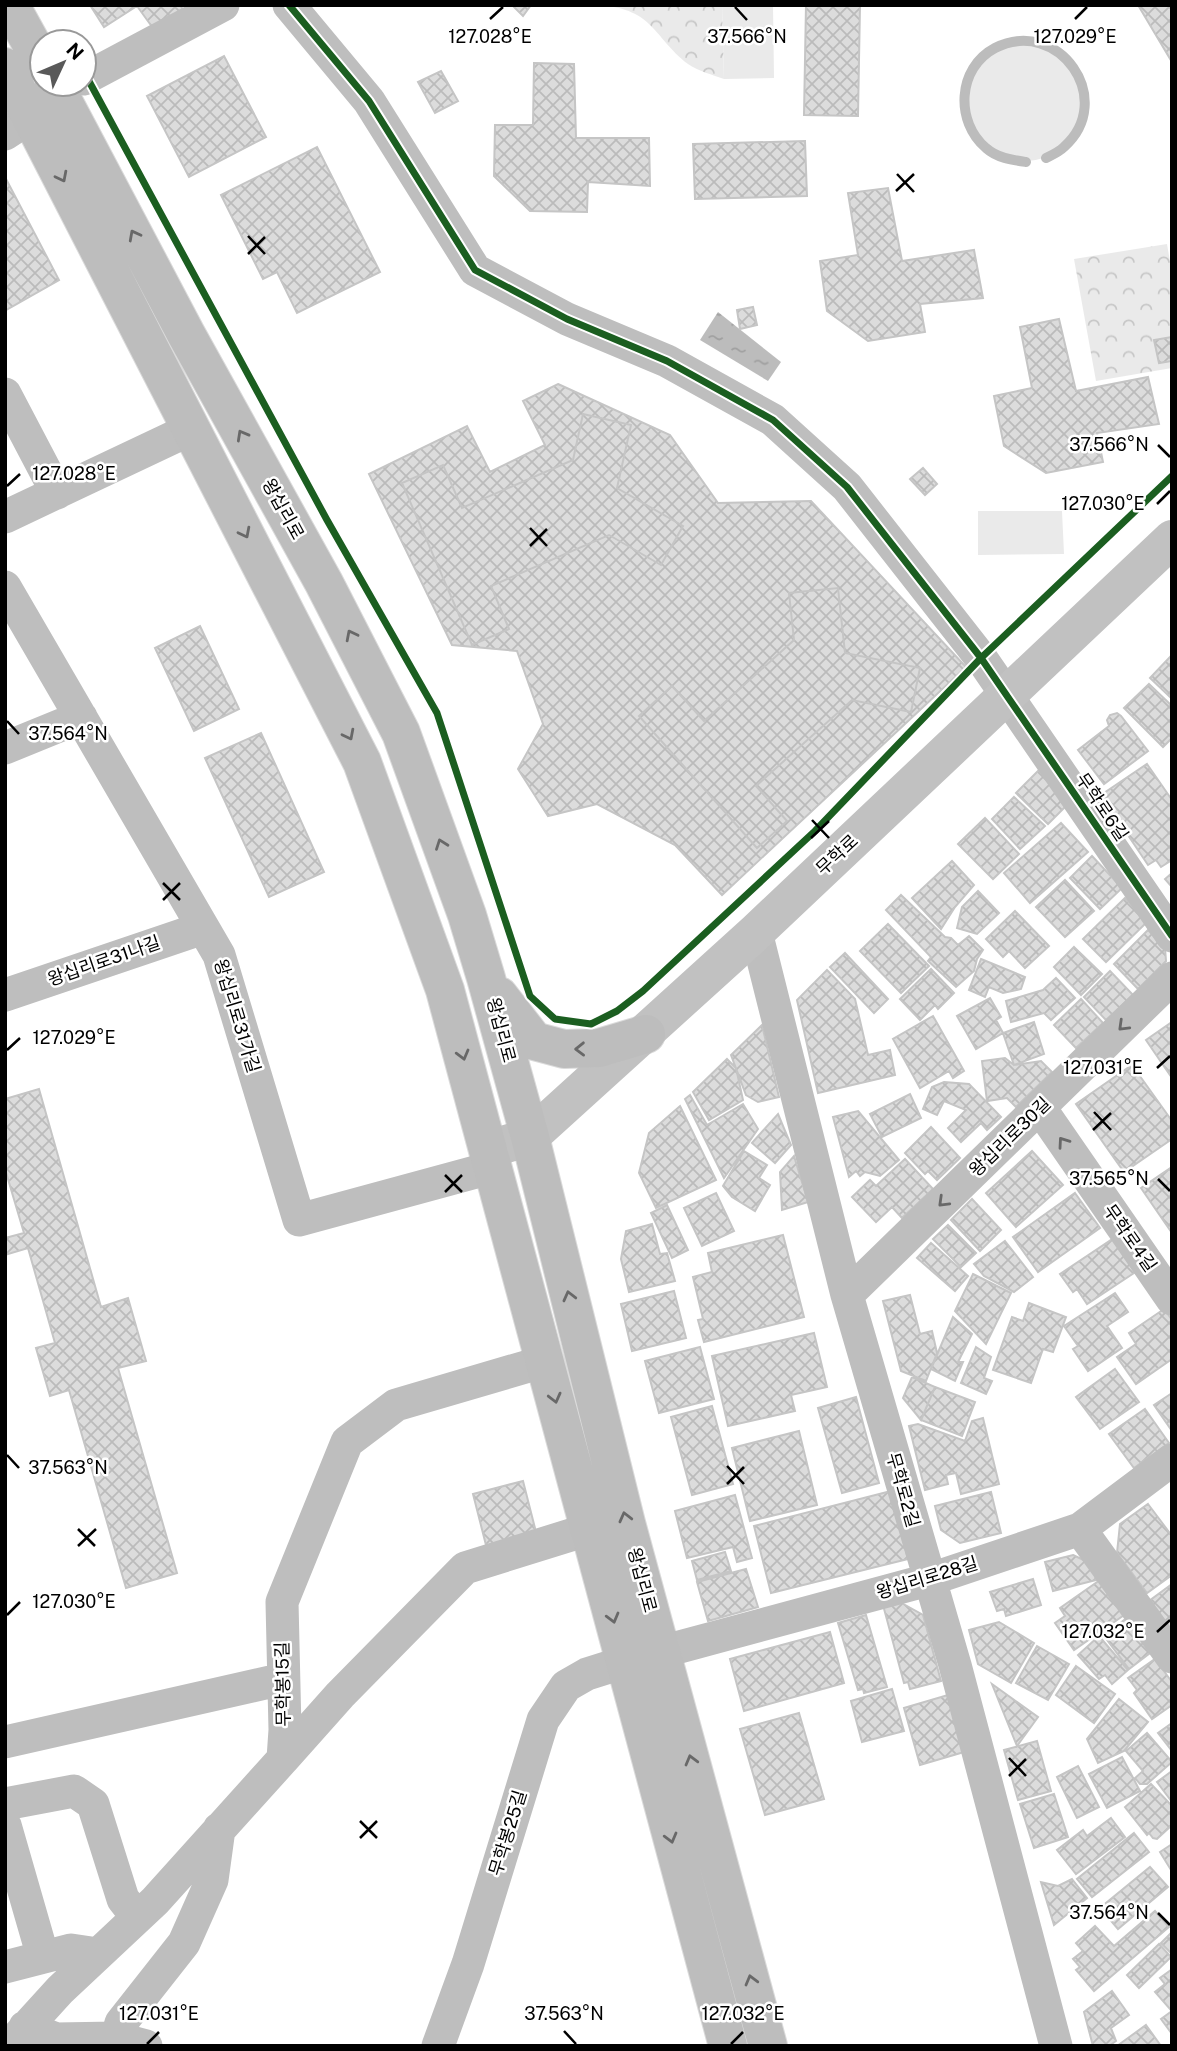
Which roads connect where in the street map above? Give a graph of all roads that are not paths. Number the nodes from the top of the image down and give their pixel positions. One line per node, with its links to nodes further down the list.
1 (10, 5): 4 (main road, 왕십리로)
2 (223, 5): 6 (street)
3 (289, 5): 18 (street, 무학로6길)
4 (28, 45)
5 (5, 67): 7 (main road, 왕십리로)
6 (98, 69)
7 (28, 81)
8 (52, 98): 10 (main road, 왕십리로, one-way to 8)
9 (52, 98): 11 (main road, 왕십리로, one-way to 11)
10 (208, 374): 11 (main road); 21 (main road, 왕십리로, one-way to 10)
11 (173, 392): 13 (main road, 왕십리로)
12 (10, 416): 14 (street)
13 (191, 429): 14 (street); 22 (main road, 왕십리로, one-way to 22)
14 (57, 493): 15 (street)
15 (5, 517)
16 (1172, 539): 18 (main road, 무학로)
17 (5, 587): 19 (street, 왕십리로31가길)
18 (1007, 696): 24 (main road, 무학로); 25 (street, 무학로6길)
19 (81, 717): 20 (street); 23 (street, 왕십리로31가길)
20 (5, 748)
21 (460, 895): 22 (main road); 26 (main road, 왕십리로)
22 (417, 910): 32 (main road, 왕십리로, one-way to 32)
23 (203, 928): 28 (street, 왕십리로31나길); 32 (street, 왕십리로31가길)
24 (756, 932): 29 (main road, 무학로); 33 (street, 무학로2길)
25 (1172, 936)
26 (486, 978): 29 (main road, one-way to 26); 31 (main road, 왕십리로)
27 (1172, 978): 30 (street, 왕십리로30길, one-way to 30)
28 (5, 995)
29 (646, 1034): 31 (main road, 무학로)
30 (1040, 1108): 33 (street, 왕십리로30길, one-way to 33); 34 (street, 무학로4길, one-way to 30)
31 (530, 1137): 32 (main road, 무학로); 40 (main road, 왕십리로, one-way to 31)
32 (491, 1158): 35 (main road, 왕십리로)
33 (847, 1295): 39 (street, 무학로2길)
34 (1172, 1299)
35 (546, 1361): 37 (main road, 왕십리로, one-way to 37); 43 (street, 무학봉15길)
36 (1172, 1460): 38 (street, 왕십리로28길)
37 (590, 1529): 42 (main road, 왕십리로, one-way to 42); 45 (street)
38 (1080, 1529): 39 (street, 왕십리로28길); 41 (street)
39 (928, 1580): 40 (street, 왕십리로28길); 58 (street, 무학로2길)
40 (661, 1651): 57 (main road, 왕십리로, one-way to 40)
41 (1172, 1657)
42 (625, 1662): 55 (street, 무학봉25길); 56 (main road, 왕십리로, one-way to 56)
43 (283, 1679): 44 (street); 45 (street, 무학봉15길)
44 (5, 1742)
45 (283, 1759): 48 (street)
46 (5, 1804): 49 (street)
47 (5, 1825): 51 (street)
48 (219, 1829): 49 (street); 54 (street)
49 (137, 1917): 50 (street)
50 (98, 1954): 51 (street); 53 (street)
51 (43, 1957): 52 (street)
52 (5, 1967)
53 (17, 2037): 54 (street)
54 (125, 2043)
55 (438, 2046)
56 (727, 2046)
57 (768, 2046)
58 (1056, 2046)

